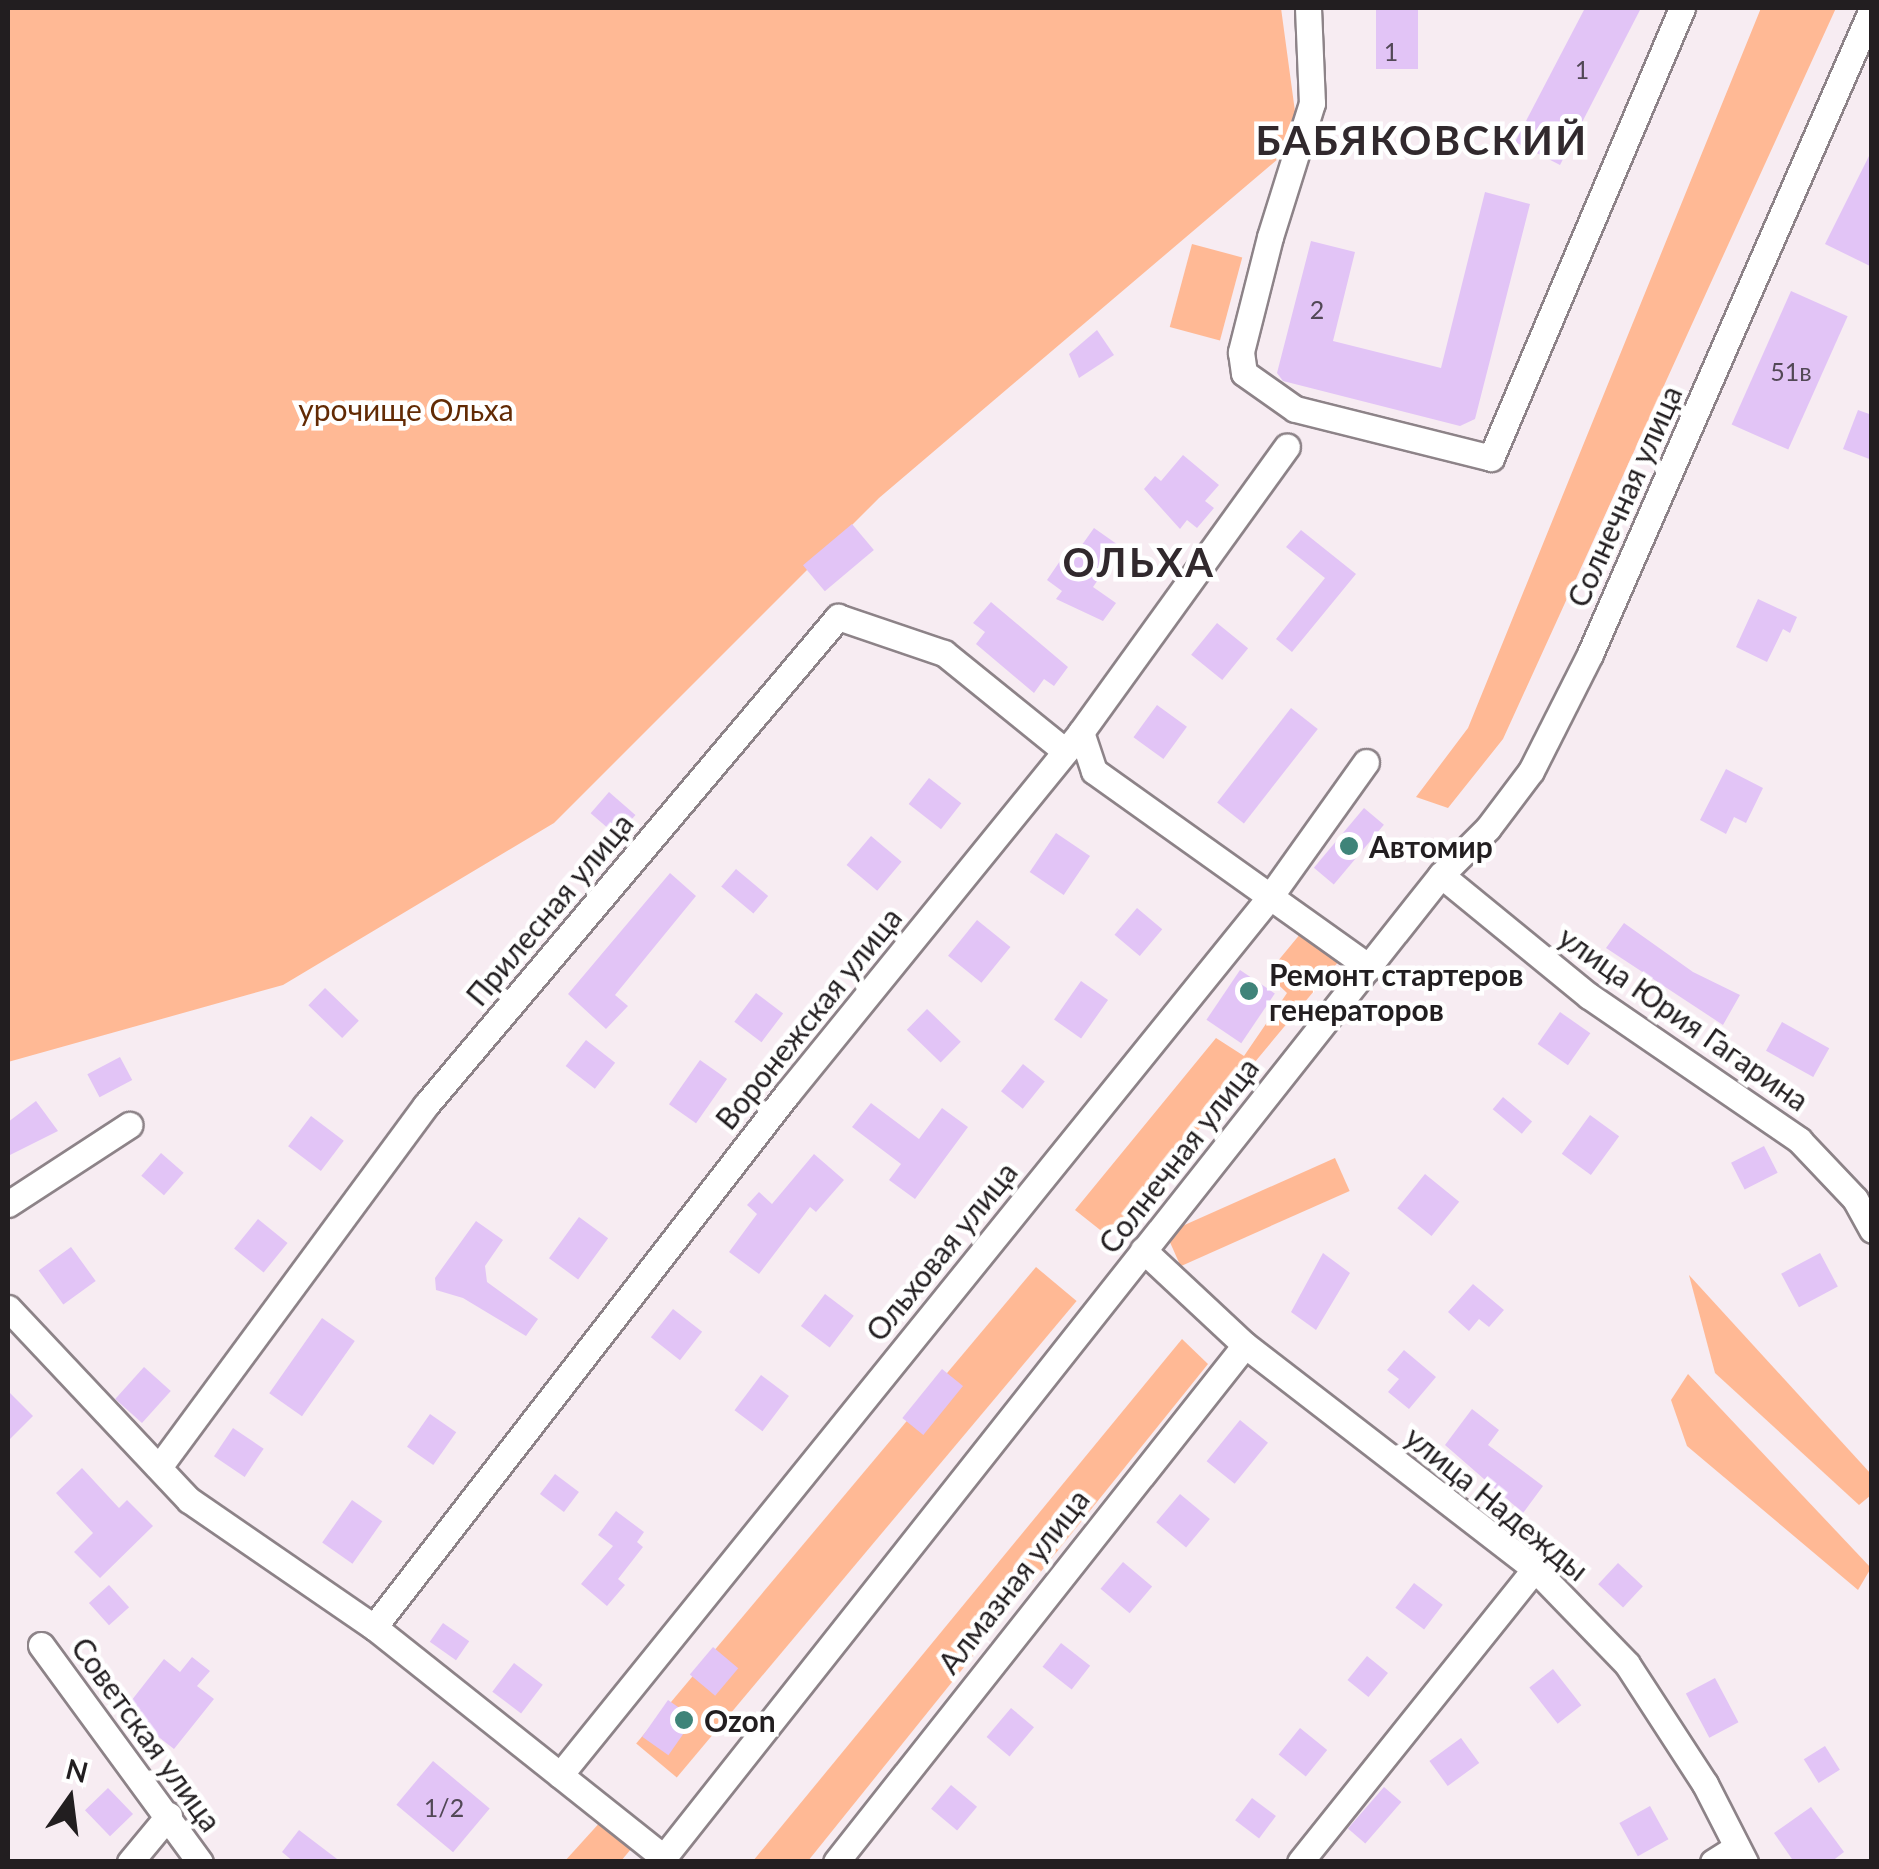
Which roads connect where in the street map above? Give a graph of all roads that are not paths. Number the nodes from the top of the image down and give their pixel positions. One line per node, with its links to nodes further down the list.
1 (1308, 8): 2 (street)
2 (1682, 8)
3 (1872, 9): 7 (street, Солнечная улица)
4 (1287, 446): 5 (street, Воронежская улица)
5 (1073, 742): 8 (street); 16 (street, Прилесная улица); 18 (street, Воронежская улица)
6 (1366, 762): 8 (street, Ольховая улица)
7 (1441, 874): 9 (street, Солнечная улица); 12 (street, улица Юрия Гагарина)
8 (1269, 898): 9 (street); 20 (street, Ольховая улица)
9 (1368, 967): 13 (street, Солнечная улица)
10 (129, 1125): 11 (street)
11 (8, 1204)
12 (1872, 1230)
13 (1143, 1250): 15 (street, улица Надежды); 23 (street, Солнечная улица)
14 (8, 1308): 16 (street)
15 (1246, 1345): 17 (street, улица Надежды); 26 (street, Алмазная улица)
16 (159, 1467): 18 (street)
17 (1536, 1568): 22 (street, улица Надежды); 27 (street)
18 (374, 1626): 20 (street)
19 (41, 1646): 21 (street, Советская улица)
20 (560, 1775): 23 (street)
21 (169, 1815): 24 (street); 25 (street, Советская улица)
22 (1741, 1854): 28 (street)
23 (662, 1859)
24 (130, 1862)
25 (200, 1862)
26 (836, 1862)
27 (1300, 1862)
28 (1714, 1862)

